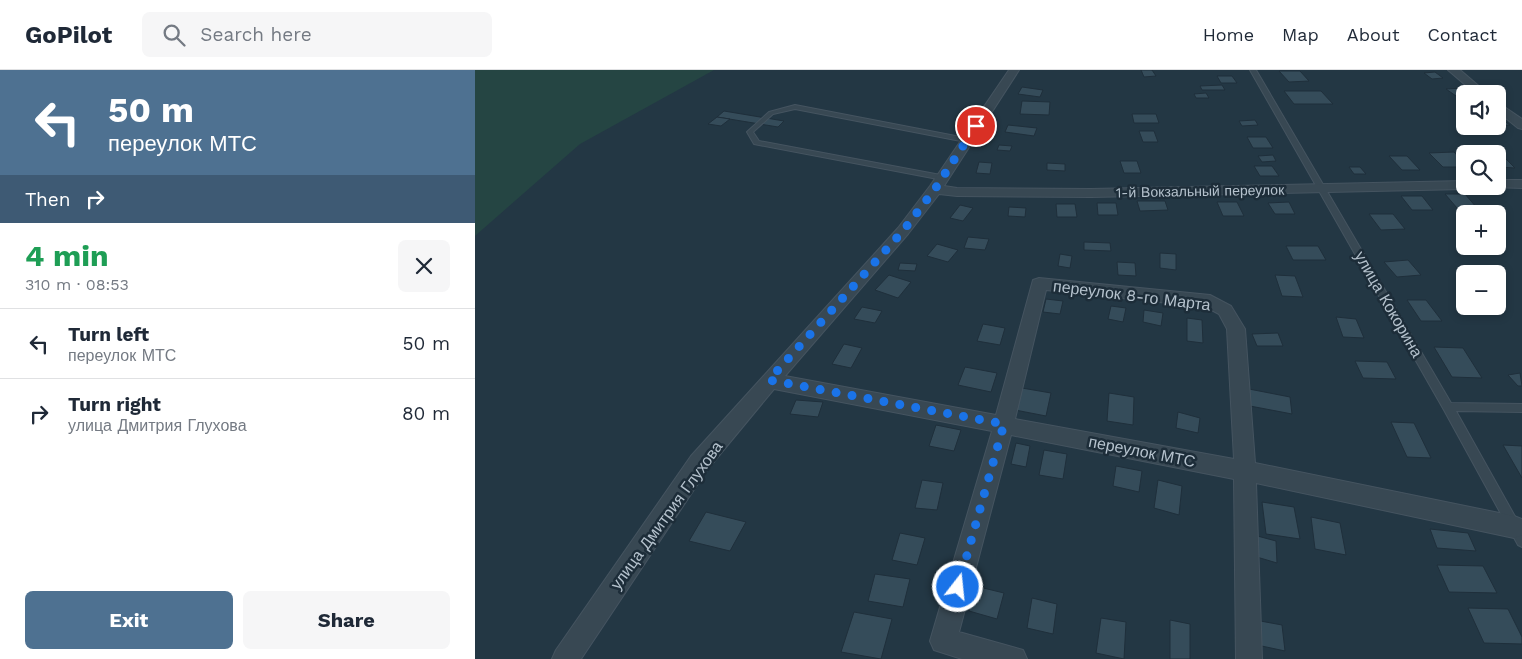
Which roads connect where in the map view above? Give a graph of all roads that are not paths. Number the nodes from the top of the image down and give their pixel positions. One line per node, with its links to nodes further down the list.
1 (1014, 70): 7 (street, улица Дмитрия Глухова)
2 (1253, 70): 12 (lane, улица Кокорина)
3 (1453, 70): 4 (street)
4 (1472, 85)
5 (1506, 112): 6 (street)
6 (1522, 125)
7 (966, 140): 8 (street, улица Дмитрия Глухова); 8 (lane)
8 (939, 184): 12 (street, 1-й Вокзальный переулок); 13 (street, улица Дмитрия Глухова)
9 (1506, 184): 10 (street)
10 (1522, 184)
11 (1456, 185): 12 (street, 1-й Вокзальный переулок)
12 (1322, 189): 14 (lane, улица Кокорина)
13 (769, 380): 16 (street, переулок МТС); 19 (street, улица Дмитрия Глухова)
14 (1448, 407): 15 (lane); 18 (lane, улица Кокорина)
15 (1522, 408)
16 (1004, 424): 17 (street, переулок МТС); 17 (street, переулок 8-го Марта); 20 (street, переулок 8-го Марта)
17 (1245, 471): 18 (street, переулок МТС); 21 (street, переулок 8-го Марта)
18 (1518, 534)
19 (565, 659)
20 (1014, 659)
21 (1249, 659)

